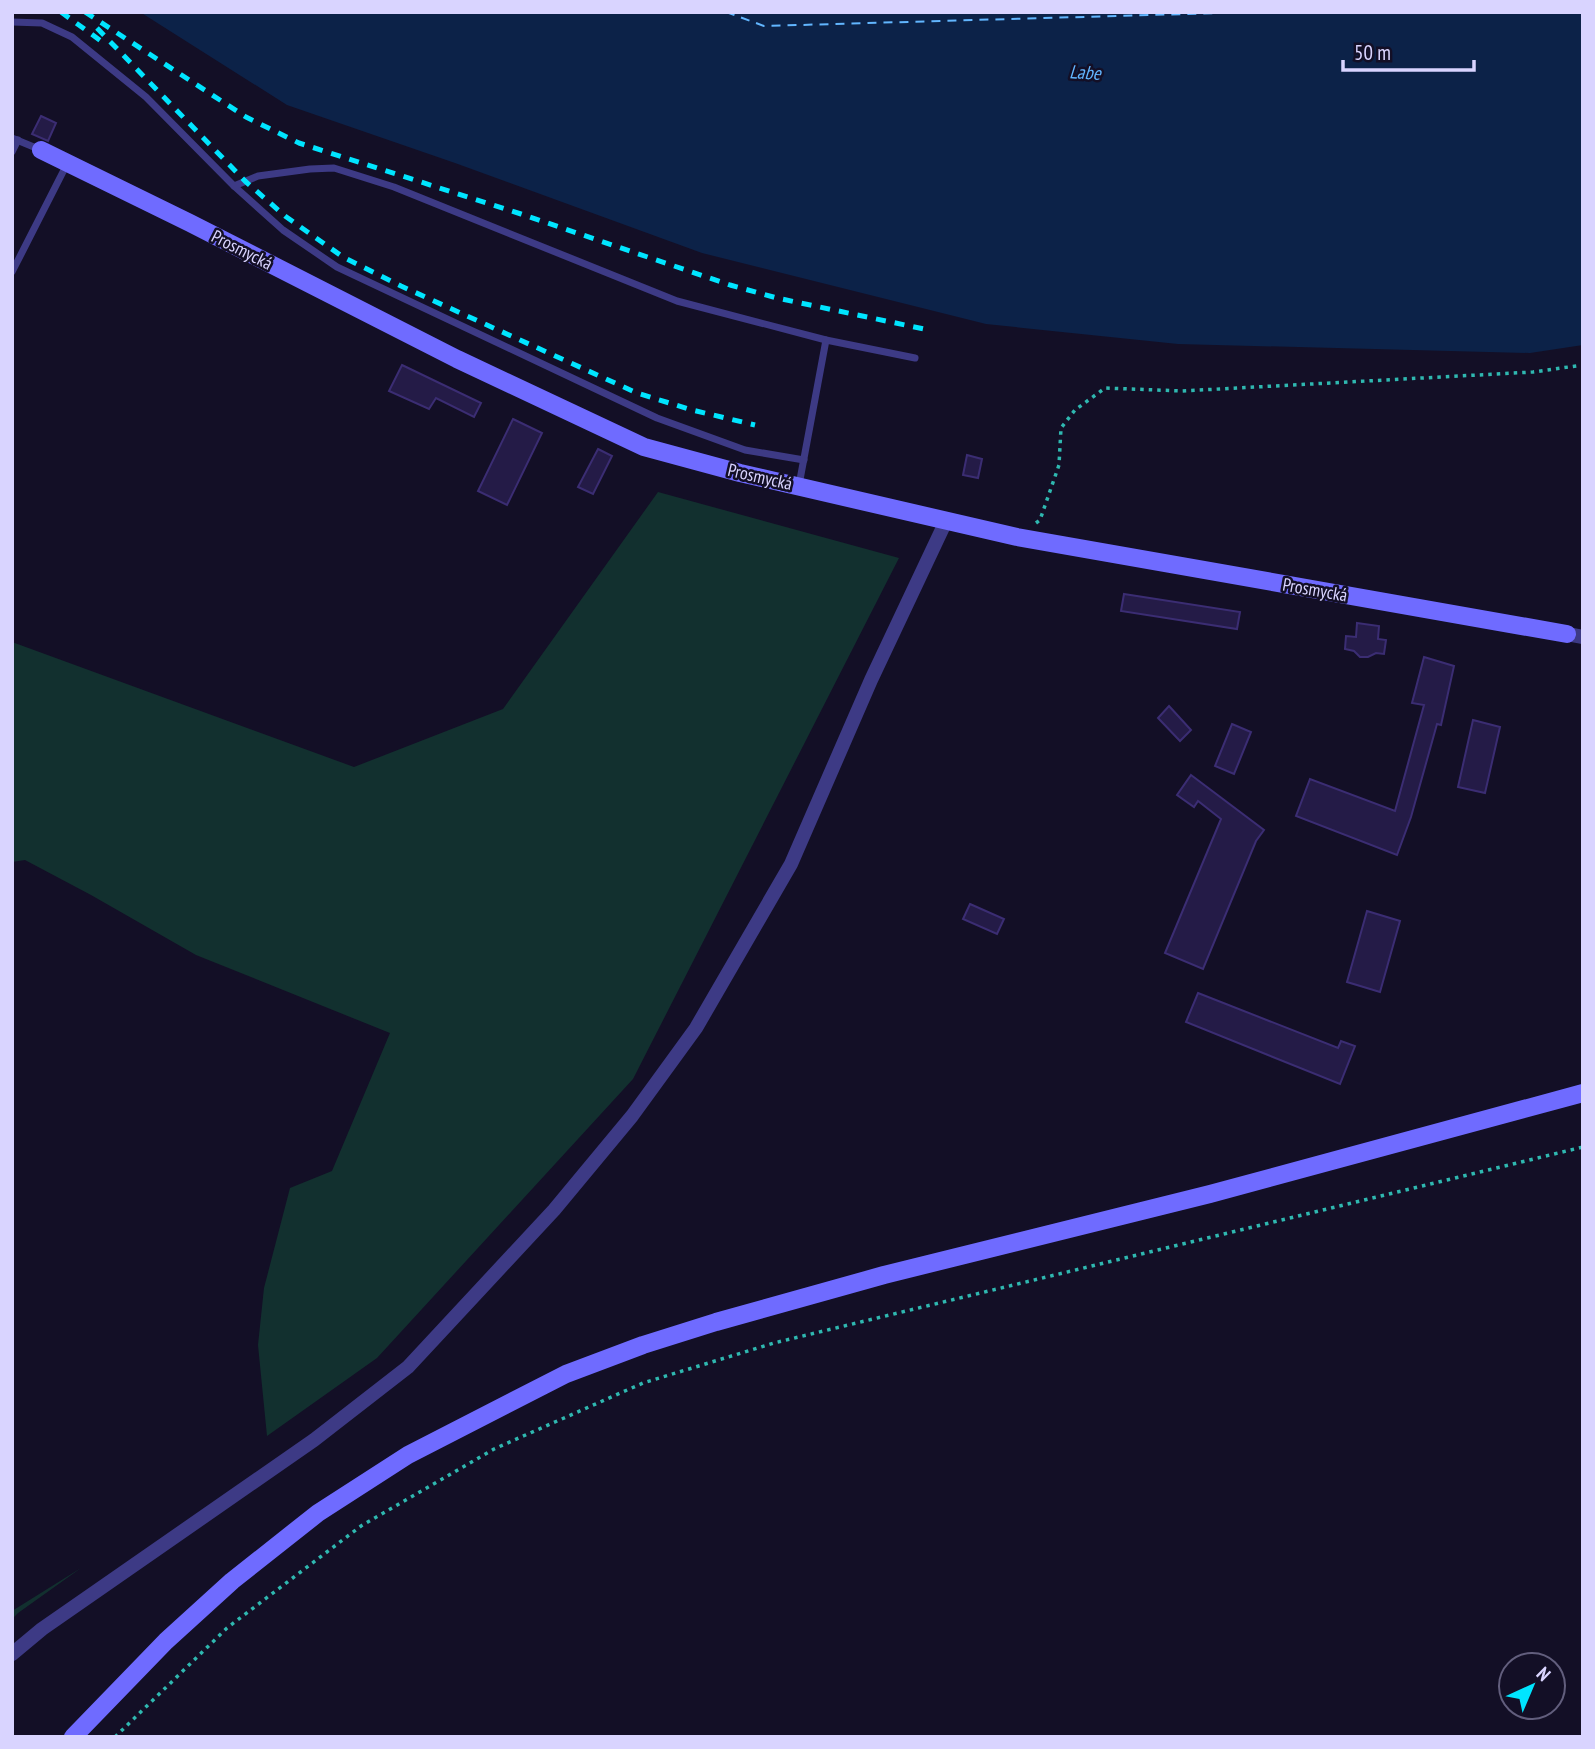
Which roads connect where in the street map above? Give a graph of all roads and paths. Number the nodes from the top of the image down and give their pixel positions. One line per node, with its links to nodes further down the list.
1 (12, 22): 6 (lane)
2 (15, 139): 3 (lane, Prosmycká); 4 (lane)
3 (41, 150): 5 (main road, Prosmycká)
4 (12, 152)
5 (67, 163): 7 (lane); 12 (main road, Prosmycká)
6 (234, 186): 8 (lane); 11 (lane)
7 (12, 272)
8 (826, 340): 9 (lane); 11 (lane)
9 (915, 358)
10 (1583, 365): 14 (path)
11 (804, 460): 12 (lane)
12 (799, 486): 13 (main road, Prosmycká)
13 (946, 521): 14 (main road, Prosmycká); 18 (street)
14 (1017, 537): 15 (main road, Prosmycká)
15 (1575, 636)
16 (1581, 1093): 19 (main road)
17 (1583, 1147): 20 (path)
18 (12, 1654)
19 (73, 1737)
20 (115, 1737)

